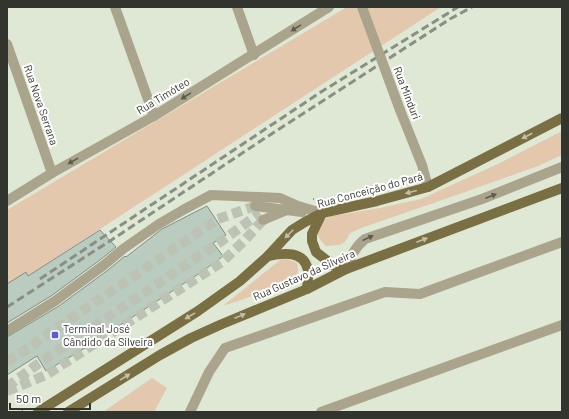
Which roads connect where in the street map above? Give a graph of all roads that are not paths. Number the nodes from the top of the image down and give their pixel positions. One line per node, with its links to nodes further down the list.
1 (115, 7): 7 (street)
2 (237, 7): 6 (street)
3 (329, 7): 6 (street, Rua Timóteo, one-way to 6)
4 (362, 7): 11 (street, Rua Minduri, bridge)
5 (7, 44): 10 (street, Rua Nova Serrana)
6 (254, 54): 7 (street, Rua Timóteo, one-way to 7)
7 (154, 116): 10 (street, Rua Timóteo, one-way to 10)
8 (562, 118): 11 (main road, Rua Conceição do Pará, one-way to 11)
9 (562, 167): 18 (street, one-way to 9)
10 (52, 173): 13 (street, Rua Timóteo)
11 (428, 187): 15 (main road, Rua Conceição do Pará, one-way to 15)
12 (562, 188): 18 (main road, Rua Gustavo da Silveira, one-way to 12)
13 (7, 201)
14 (259, 213): 15 (street)
15 (322, 213): 17 (main road, Rua Conceição do Pará, one-way to 17); 18 (main road); 21 (street)
16 (562, 242): 24 (street)
17 (268, 256): 19 (main road); 22 (main road, Rua Conceição do Pará, one-way to 22)
18 (346, 269): 19 (main road, Rua Gustavo da Silveira)
19 (307, 289): 23 (main road, Rua Gustavo da Silveira, one-way to 19)
20 (562, 325): 25 (street)
21 (7, 330)
22 (38, 412)
23 (68, 412)
24 (190, 412)
25 (322, 412)

